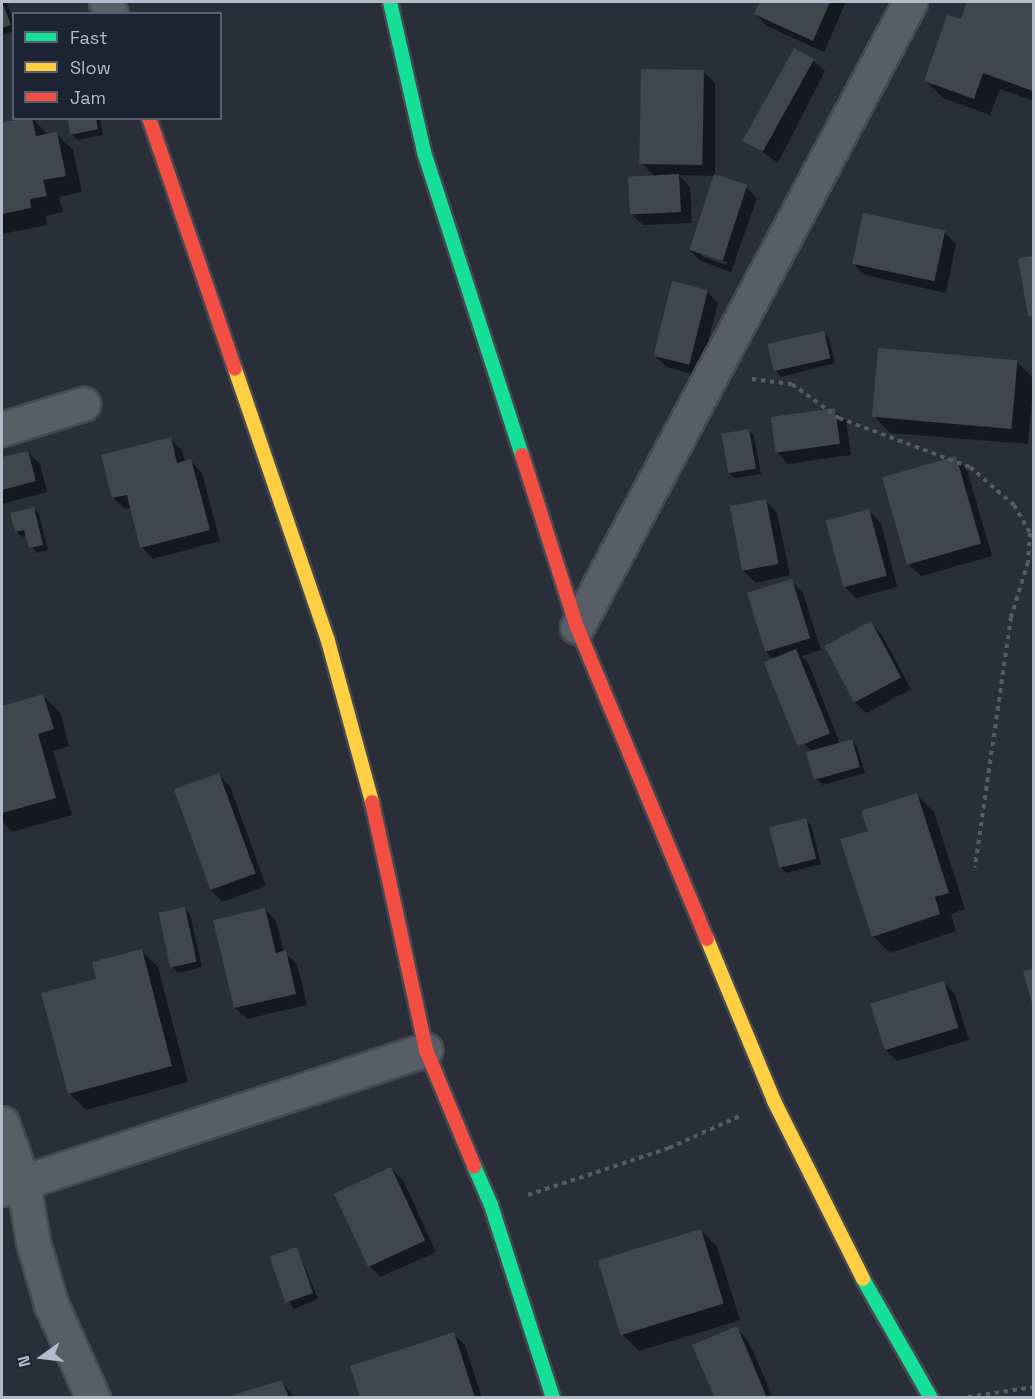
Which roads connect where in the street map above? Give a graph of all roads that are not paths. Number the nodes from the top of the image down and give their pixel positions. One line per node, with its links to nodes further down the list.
1 (390, 2): 6 (main road)
2 (910, 2): 6 (street)
3 (150, 120): 7 (main road)
4 (83, 404): 5 (street)
5 (2, 429)
6 (577, 627): 12 (main road)
7 (426, 1050): 9 (street); 11 (main road)
8 (2, 1123): 9 (street)
9 (12, 1185): 10 (street)
10 (93, 1398)
11 (553, 1398)
12 (931, 1398)

